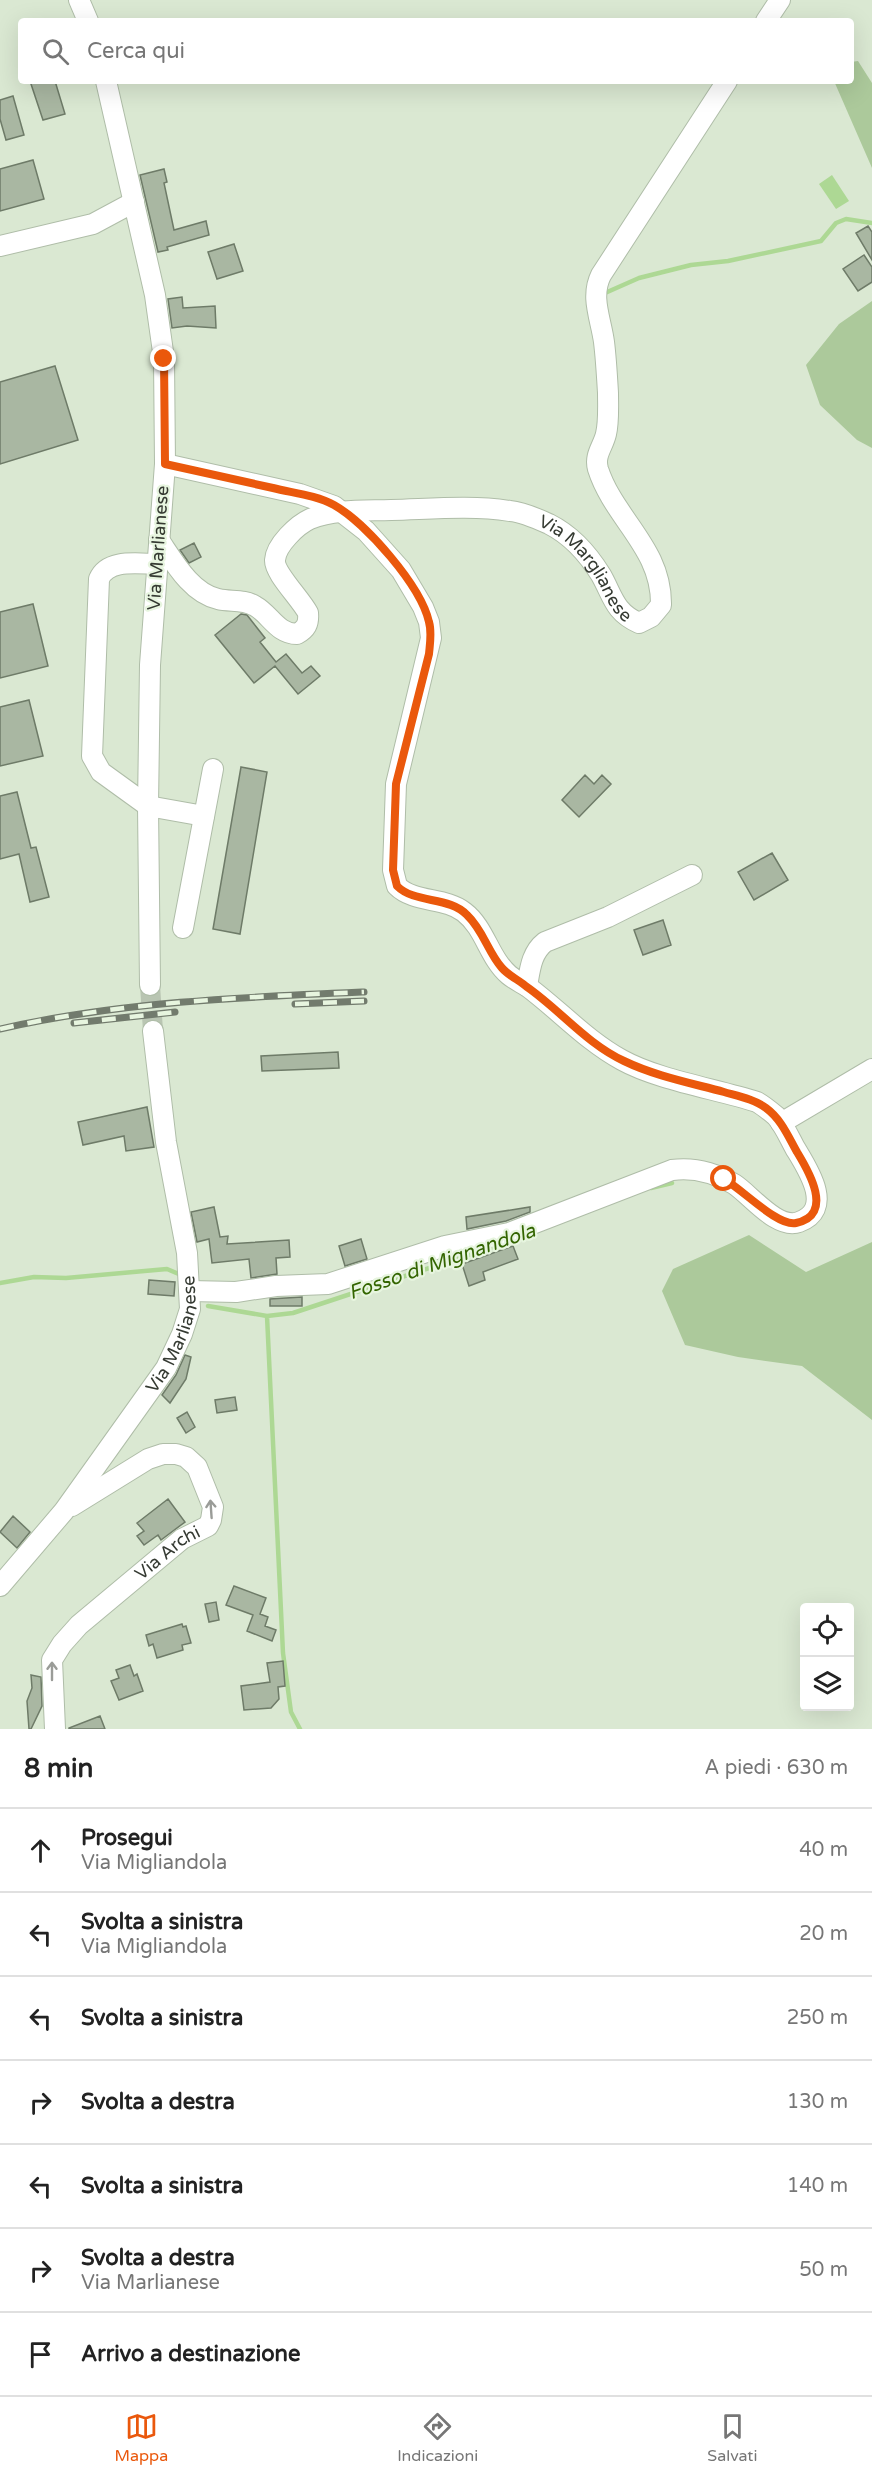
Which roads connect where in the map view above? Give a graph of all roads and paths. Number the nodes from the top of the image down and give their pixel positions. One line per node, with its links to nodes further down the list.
1 (79, 0): 3 (street)
2 (780, 0): 4 (street)
3 (87, 18)
4 (768, 18)
5 (107, 84): 7 (street, Via Marlianese)
6 (725, 84): 12 (street, Via Marglianese)
7 (134, 202): 8 (street); 9 (street, Via Marlianese)
8 (93, 224): 9 (street); 10 (street)
9 (139, 224): 11 (street, Via Marlianese)
10 (0, 246)
11 (165, 464): 12 (street); 13 (street, Via Marlianese)
12 (344, 512): 13 (street, Via Marglianese); 21 (street)
13 (159, 540): 14 (street, Via Marlianese)
14 (158, 564): 16 (street, Via Marlianese); 16 (street)
15 (213, 769): 17 (street)
16 (148, 806): 17 (street); 20 (street, Via Marlianese)
17 (204, 816): 19 (street)
18 (692, 875): 21 (street)
19 (183, 928)
20 (150, 985)
21 (527, 986): 24 (street)
22 (153, 1031): 25 (street, Via Marlianese)
23 (872, 1070): 24 (street)
24 (781, 1123): 25 (street)
25 (190, 1291): 26 (street, Via Marlianese)
26 (64, 1511): 27 (street, Via Marlianese); 28 (street, Via Archi, one-way to 26)
27 (0, 1586)
28 (55, 1729)

